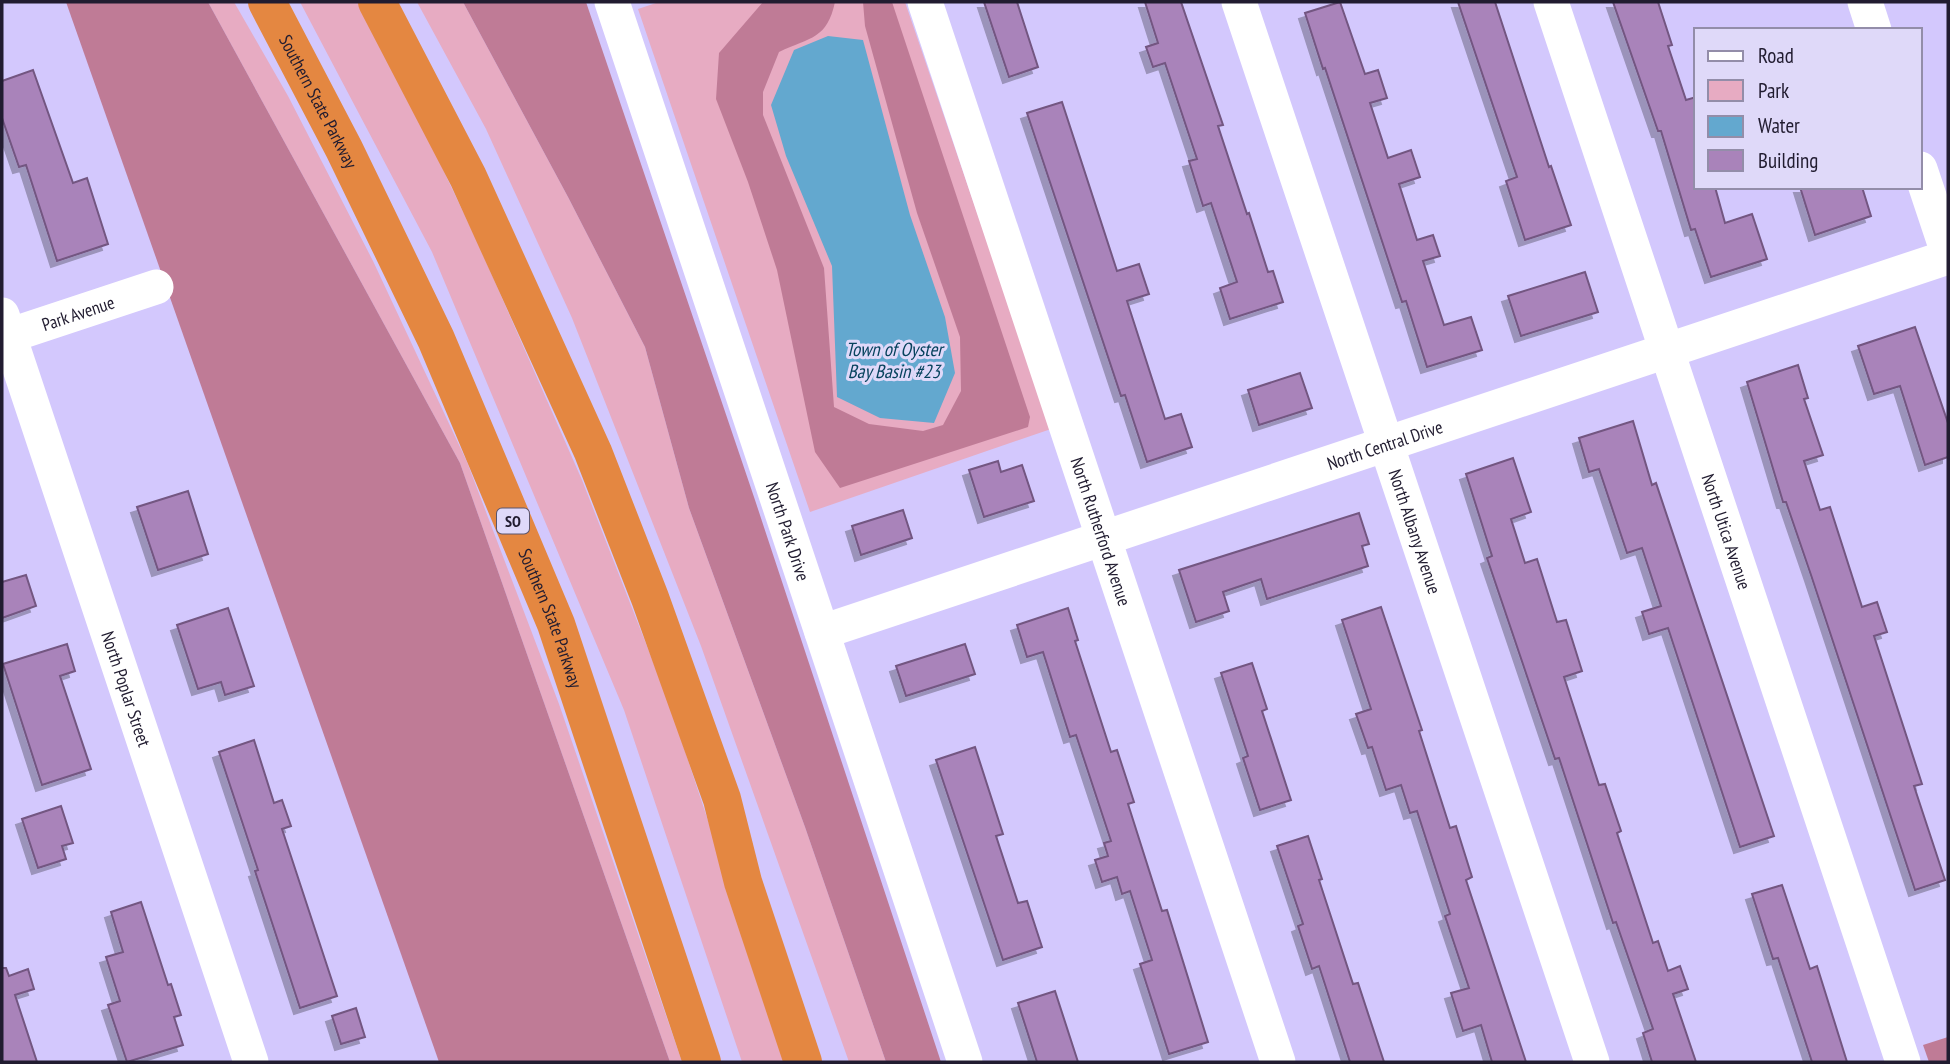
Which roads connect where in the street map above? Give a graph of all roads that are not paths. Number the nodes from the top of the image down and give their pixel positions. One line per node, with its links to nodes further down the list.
1 (267, 2): 18 (highway, Southern State Parkway / SO)
2 (377, 2): 19 (highway)
3 (612, 2): 16 (street, North Park Drive)
4 (925, 2): 15 (street, North Rutherford Avenue)
5 (1239, 2): 14 (street, North Albany Avenue)
6 (1551, 2): 13 (street, North Utica Avenue)
7 (1865, 2): 8 (street)
8 (1873, 28)
9 (1922, 175): 10 (street)
10 (1948, 255): 13 (street, North Central Drive)
11 (156, 287): 12 (street, Park Avenue)
12 (4, 330): 17 (street, North Poplar Street)
13 (1667, 350): 14 (street, North Central Drive); 23 (street, North Utica Avenue)
14 (1386, 444): 15 (street, North Central Drive); 22 (street, North Albany Avenue)
15 (1103, 537): 16 (street, North Central Drive); 21 (street, North Rutherford Avenue)
16 (822, 632): 20 (street, North Park Drive)
17 (251, 1062)
18 (702, 1062)
19 (803, 1062)
20 (965, 1062)
21 (1278, 1062)
22 (1592, 1062)
23 (1903, 1062)

